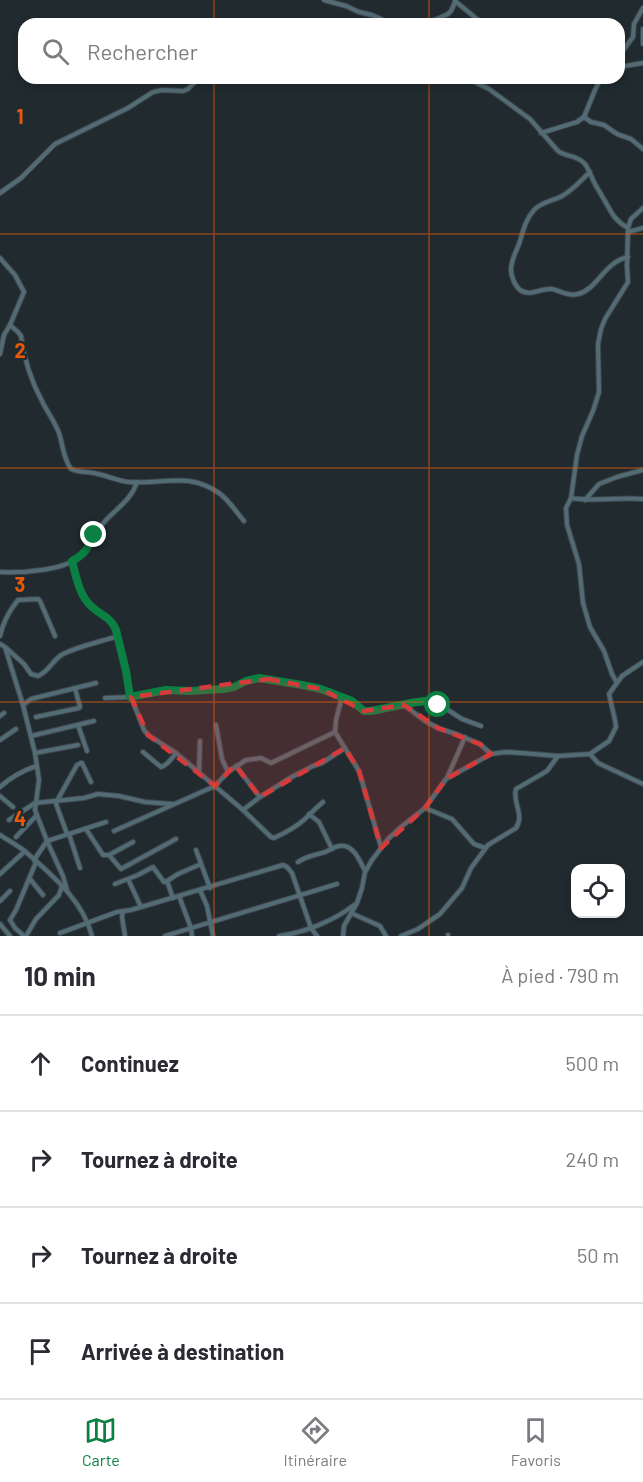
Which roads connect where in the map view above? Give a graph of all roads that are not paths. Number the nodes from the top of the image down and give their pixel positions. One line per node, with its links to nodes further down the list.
1 (324, 0): 4 (street)
2 (455, 0): 5 (street); 6 (street)
3 (643, 8): 9 (street)
4 (379, 18)
5 (439, 18)
6 (476, 18)
7 (643, 29): 8 (street)
8 (643, 44)
9 (625, 48)
10 (643, 63): 11 (street)
11 (625, 67)
12 (193, 84): 19 (street)
13 (479, 84): 16 (street)
14 (598, 84): 15 (street)
15 (584, 117): 16 (street); 17 (street)
16 (541, 133): 18 (street)
17 (643, 149)
18 (590, 172): 22 (street); 23 (street)
19 (0, 193)
20 (643, 208): 22 (street)
21 (643, 228): 22 (street)
22 (628, 230): 23 (street)
23 (628, 256): 29 (street)
24 (0, 258): 25 (street)
25 (10, 325): 26 (street); 28 (street)
26 (0, 354)
27 (643, 470): 31 (street)
28 (137, 482): 32 (street); 33 (street)
29 (571, 498): 31 (street); 42 (street)
30 (643, 499): 31 (street)
31 (585, 500)
32 (244, 521)
33 (72, 561): 34 (street); 37 (street)
34 (0, 572)
35 (0, 636): 36 (street)
36 (55, 636)
37 (118, 636): 39 (street); 44 (street)
38 (0, 644): 39 (street)
39 (5, 647): 47 (street)
40 (643, 662): 42 (street)
41 (96, 683): 43 (street)
42 (617, 683): 67 (street)
43 (75, 688): 47 (street); 49 (street)
44 (130, 697): 45 (street); 46 (street); 65 (street)
45 (342, 697): 48 (street); 55 (street)
46 (105, 698)
47 (23, 705): 56 (street)
48 (404, 705): 53 (street); 57 (street)
49 (36, 717)
50 (94, 721): 51 (street)
51 (78, 725): 56 (street); 62 (street)
52 (216, 725): 71 (street)
53 (481, 726)
54 (16, 729): 58 (street)
55 (335, 732): 61 (street); 70 (street)
56 (31, 736): 64 (street)
57 (465, 737): 66 (street); 73 (street)
58 (0, 740)
59 (200, 741): 72 (street)
60 (78, 746): 64 (street)
61 (345, 748): 79 (street); 99 (street)
62 (87, 751)
63 (143, 752): 65 (street)
64 (35, 753): 69 (street)
65 (176, 753): 72 (street)
66 (491, 754): 68 (street); 73 (street)
67 (590, 754): 68 (street); 75 (street)
68 (558, 756): 100 (street)
69 (36, 766): 77 (street); 82 (street)
70 (236, 766): 71 (street); 79 (street)
71 (228, 772): 76 (street)
72 (200, 773): 76 (street)
73 (446, 779): 85 (street)
74 (92, 782): 80 (street)
75 (643, 784)
76 (215, 786): 83 (street); 86 (street)
77 (0, 787)
78 (0, 796): 84 (street)
79 (260, 797): 86 (street)
80 (56, 800): 82 (street); 83 (street); 93 (street)
81 (323, 802): 87 (street)
82 (35, 803): 88 (street); 89 (street)
83 (172, 804): 92 (street)
84 (13, 807)
85 (426, 808): 99 (street); 100 (street)
86 (243, 810): 87 (street)
87 (309, 814): 101 (street)
88 (37, 815): 95 (street); 97 (street)
89 (9, 820)
90 (106, 822): 91 (street)
91 (86, 829): 93 (street); 104 (street)
92 (114, 831)
93 (68, 834): 97 (street); 108 (street)
94 (1, 837): 103 (street)
95 (16, 837)
96 (176, 839): 104 (street)
97 (47, 841): 105 (street); 120 (street)
98 (133, 842): 104 (street)
99 (381, 848): 109 (street)
100 (485, 848): 147 (street)
101 (332, 849): 106 (street); 109 (street)
102 (196, 850): 107 (street)
103 (25, 851): 105 (street); 110 (street)
104 (109, 855)
105 (35, 861): 111 (street); 116 (street)
106 (298, 862)
107 (201, 864): 113 (street); 117 (street)
108 (81, 868)
109 (365, 872): 126 (street)
110 (0, 874)
111 (30, 878): 122 (street); 137 (street)
112 (128, 879): 113 (street); 114 (street); 127 (street)
113 (167, 881): 124 (street)
114 (115, 884)
115 (337, 884): 121 (street)
116 (62, 886): 120 (street); 137 (street)
117 (210, 888): 118 (street); 121 (street)
118 (200, 890): 123 (street); 131 (street)
119 (10, 891): 125 (street)
120 (67, 891): 130 (street)
121 (298, 895): 131 (street); 134 (street)
122 (43, 896)
123 (179, 896): 124 (street); 133 (street)
124 (173, 898): 127 (street)
125 (0, 901)
126 (357, 903): 129 (street); 134 (street)
127 (141, 907): 128 (street)
128 (123, 911): 130 (street); 139 (street)
129 (351, 913): 145 (street); 146 (street)
130 (89, 923): 135 (street); 138 (street)
131 (209, 923): 133 (street); 142 (street)
132 (0, 924): 136 (street)
133 (192, 928): 140 (street); 141 (street)
134 (311, 928): 143 (street); 144 (street)
135 (60, 933)
136 (10, 936)
137 (25, 936)
138 (92, 936)
139 (124, 936)
140 (165, 936)
141 (192, 936)
142 (213, 936)
143 (279, 936)
144 (317, 936)
145 (343, 936)
146 (386, 936)
147 (401, 936)

